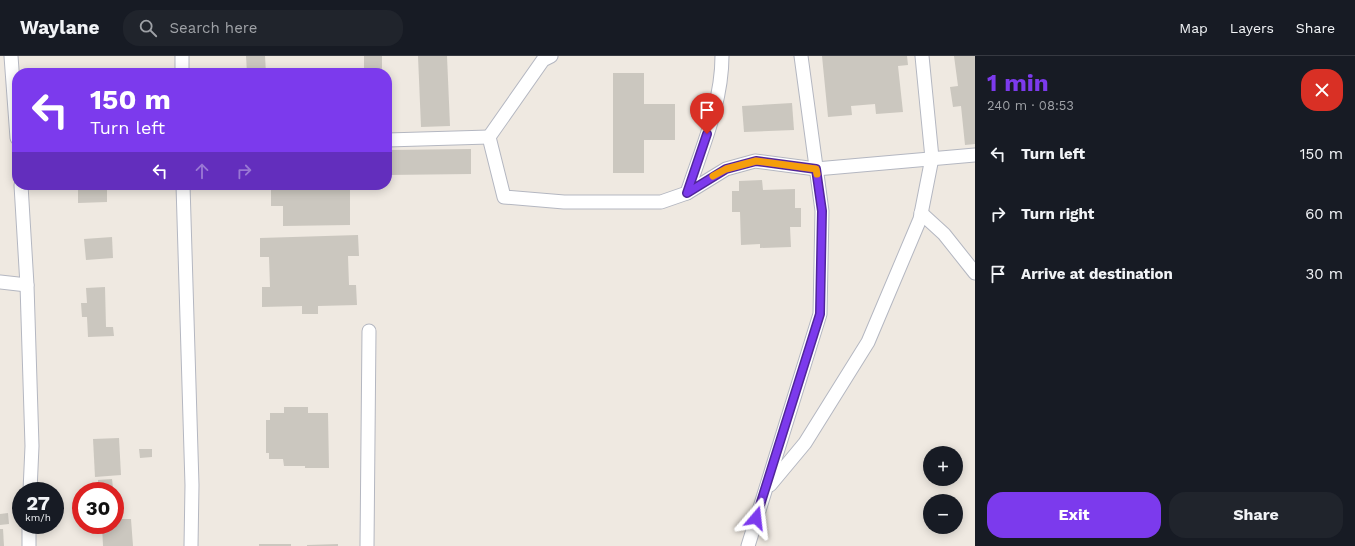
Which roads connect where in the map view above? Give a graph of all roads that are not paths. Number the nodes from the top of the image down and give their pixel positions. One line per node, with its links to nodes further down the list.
1 (11, 56): 8 (street)
2 (182, 56): 7 (street)
3 (551, 56): 9 (street)
4 (722, 56): 16 (street)
5 (801, 56): 13 (street)
6 (922, 56): 12 (street)
7 (182, 68)
8 (12, 70)
9 (489, 137): 10 (street); 16 (street)
10 (392, 140)
11 (975, 155): 12 (street)
12 (932, 158): 13 (street); 17 (street)
13 (816, 169): 16 (street); 23 (street)
14 (21, 190): 20 (street)
15 (183, 190): 26 (street)
16 (687, 193)
17 (922, 213): 18 (street); 23 (street)
18 (975, 273)
19 (0, 282): 20 (street)
20 (26, 285): 22 (street)
21 (369, 331): 27 (street)
22 (30, 482)
23 (765, 490): 28 (street)
24 (29, 534): 25 (street)
25 (29, 546)
26 (191, 546)
27 (367, 546)
28 (748, 546)

